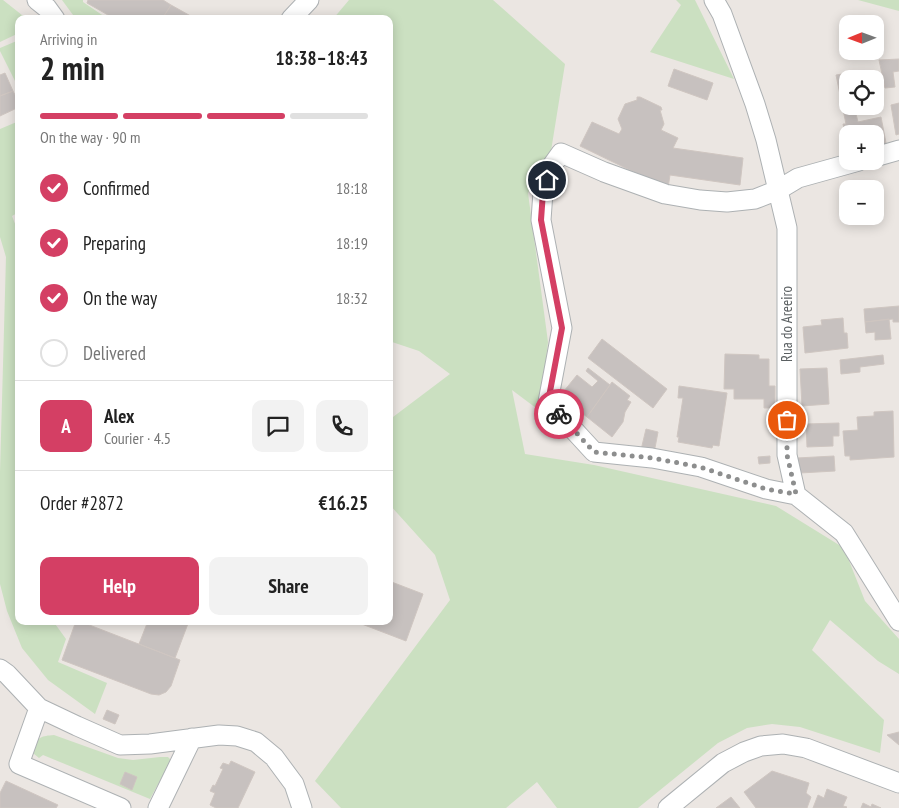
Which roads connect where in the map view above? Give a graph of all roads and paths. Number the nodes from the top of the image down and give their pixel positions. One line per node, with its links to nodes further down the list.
1 (37, 0): 4 (street)
2 (309, 0): 5 (street)
3 (714, 0): 9 (street, Rua do Areeiro)
4 (52, 15)
5 (295, 15)
6 (899, 150): 7 (street)
7 (884, 154)
8 (839, 167): 9 (street)
9 (778, 190): 10 (street, Rua do Areeiro); 10 (street)
10 (796, 494): 11 (street)
11 (899, 621)
12 (0, 655): 13 (street)
13 (4, 671): 14 (street)
14 (39, 708): 15 (street); 17 (street)
15 (192, 738): 18 (street); 19 (street)
16 (899, 783): 20 (street)
17 (121, 808)
18 (158, 808)
19 (302, 808)
20 (668, 808)

